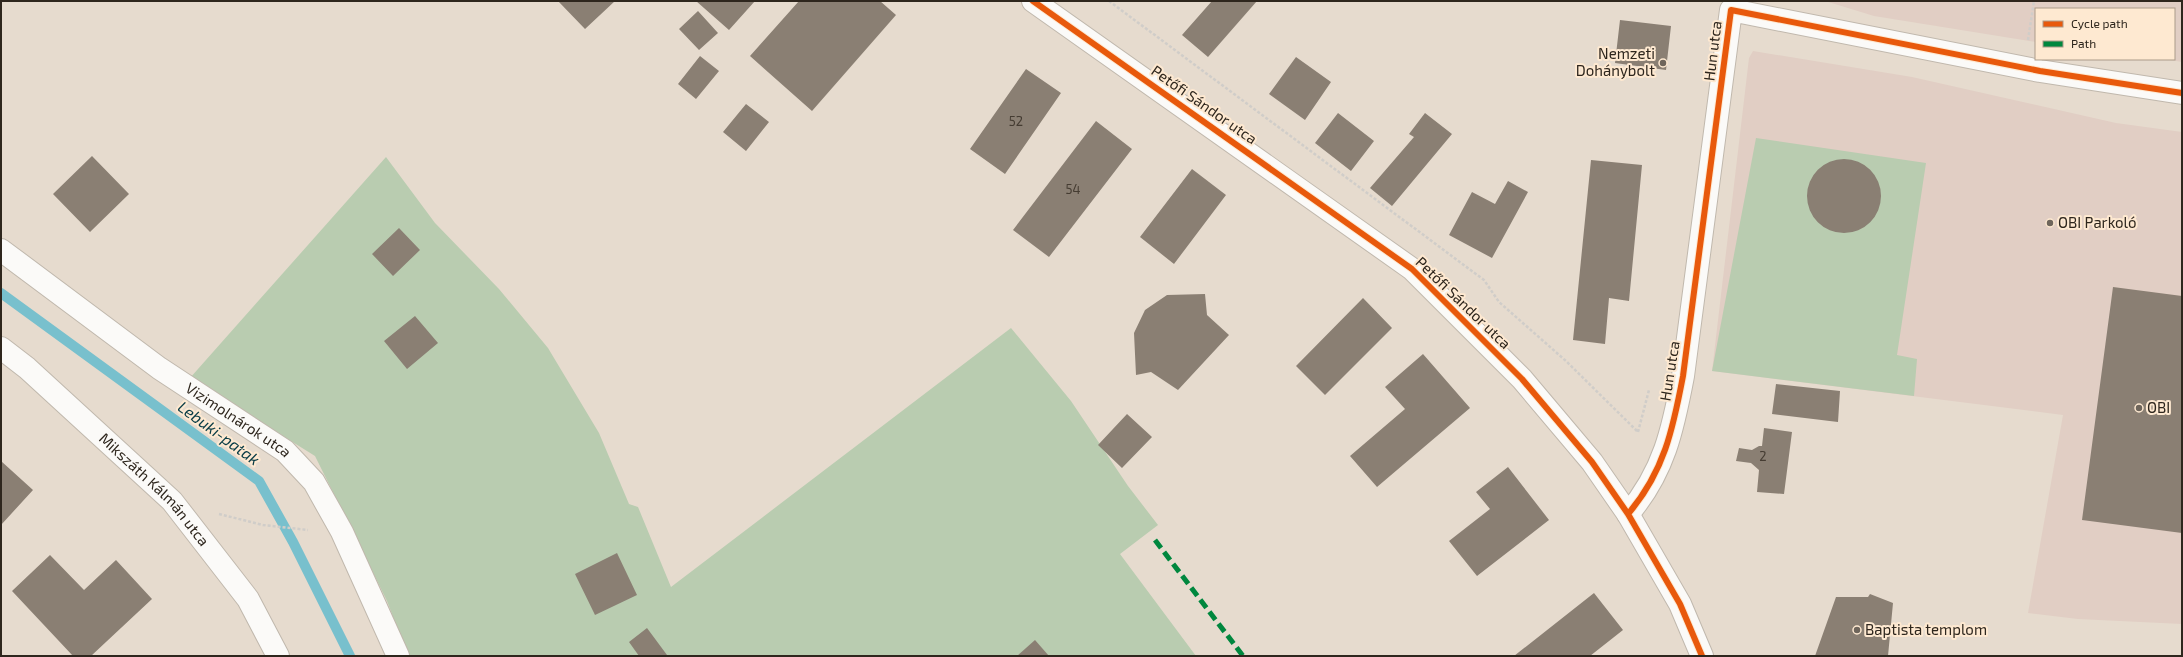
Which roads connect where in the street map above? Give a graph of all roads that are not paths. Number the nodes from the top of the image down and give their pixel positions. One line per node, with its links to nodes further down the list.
1 (1034, 1): 5 (street, Petőfi Sándor utca)
2 (2182, 93): 5 (street, Hun utca)
3 (1, 250): 7 (street, Vizimolnárok utca)
4 (1, 348): 6 (street, Mikszáth Kálmán utca)
5 (1628, 514): 8 (street, Petőfi Sándor utca)
6 (278, 656)
7 (398, 656)
8 (1702, 656)

